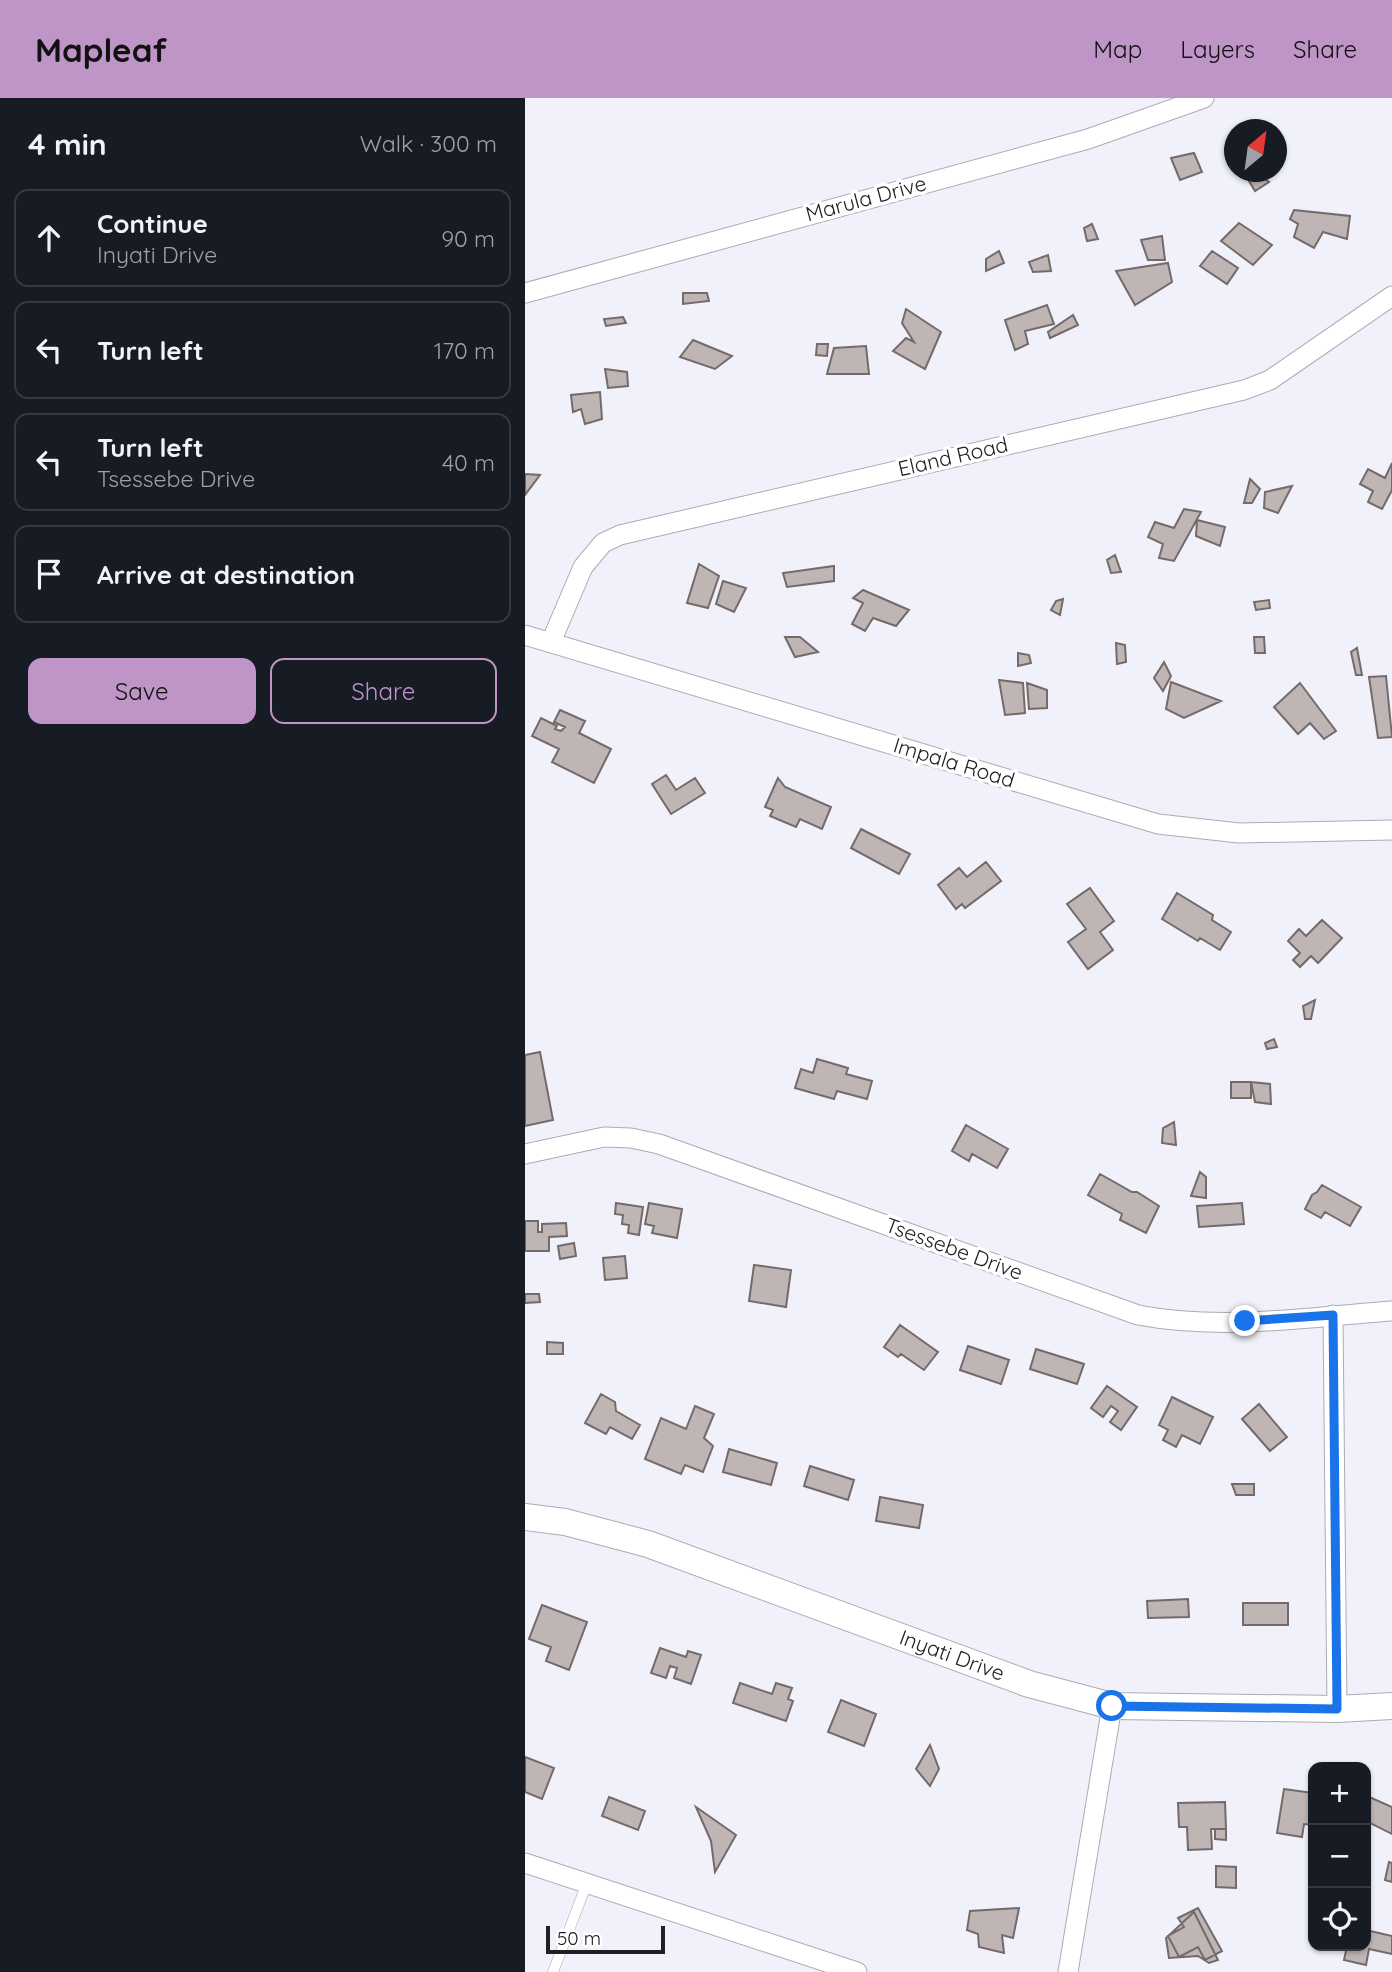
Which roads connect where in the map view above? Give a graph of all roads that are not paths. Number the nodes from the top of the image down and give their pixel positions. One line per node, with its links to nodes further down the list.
1 (1204, 98): 2 (street, Marula Drive)
2 (525, 293)
3 (1392, 296): 5 (street, Eland Road)
4 (525, 635): 5 (street, Impala Road)
5 (551, 642): 6 (street, Impala Road)
6 (1392, 830)
7 (525, 1154): 9 (street, Tsessebe Drive)
8 (1392, 1311): 9 (street, Tsessebe Drive)
9 (1333, 1315): 13 (street)
10 (525, 1517): 11 (street, Inyati Drive)
11 (1112, 1706): 13 (street, Inyati Drive); 18 (street)
12 (1392, 1706): 13 (street, Inyati Drive)
13 (1337, 1709)
14 (525, 1863): 15 (street)
15 (587, 1882): 16 (lane); 17 (street)
16 (553, 1972)
17 (857, 1972)
18 (1068, 1972)

